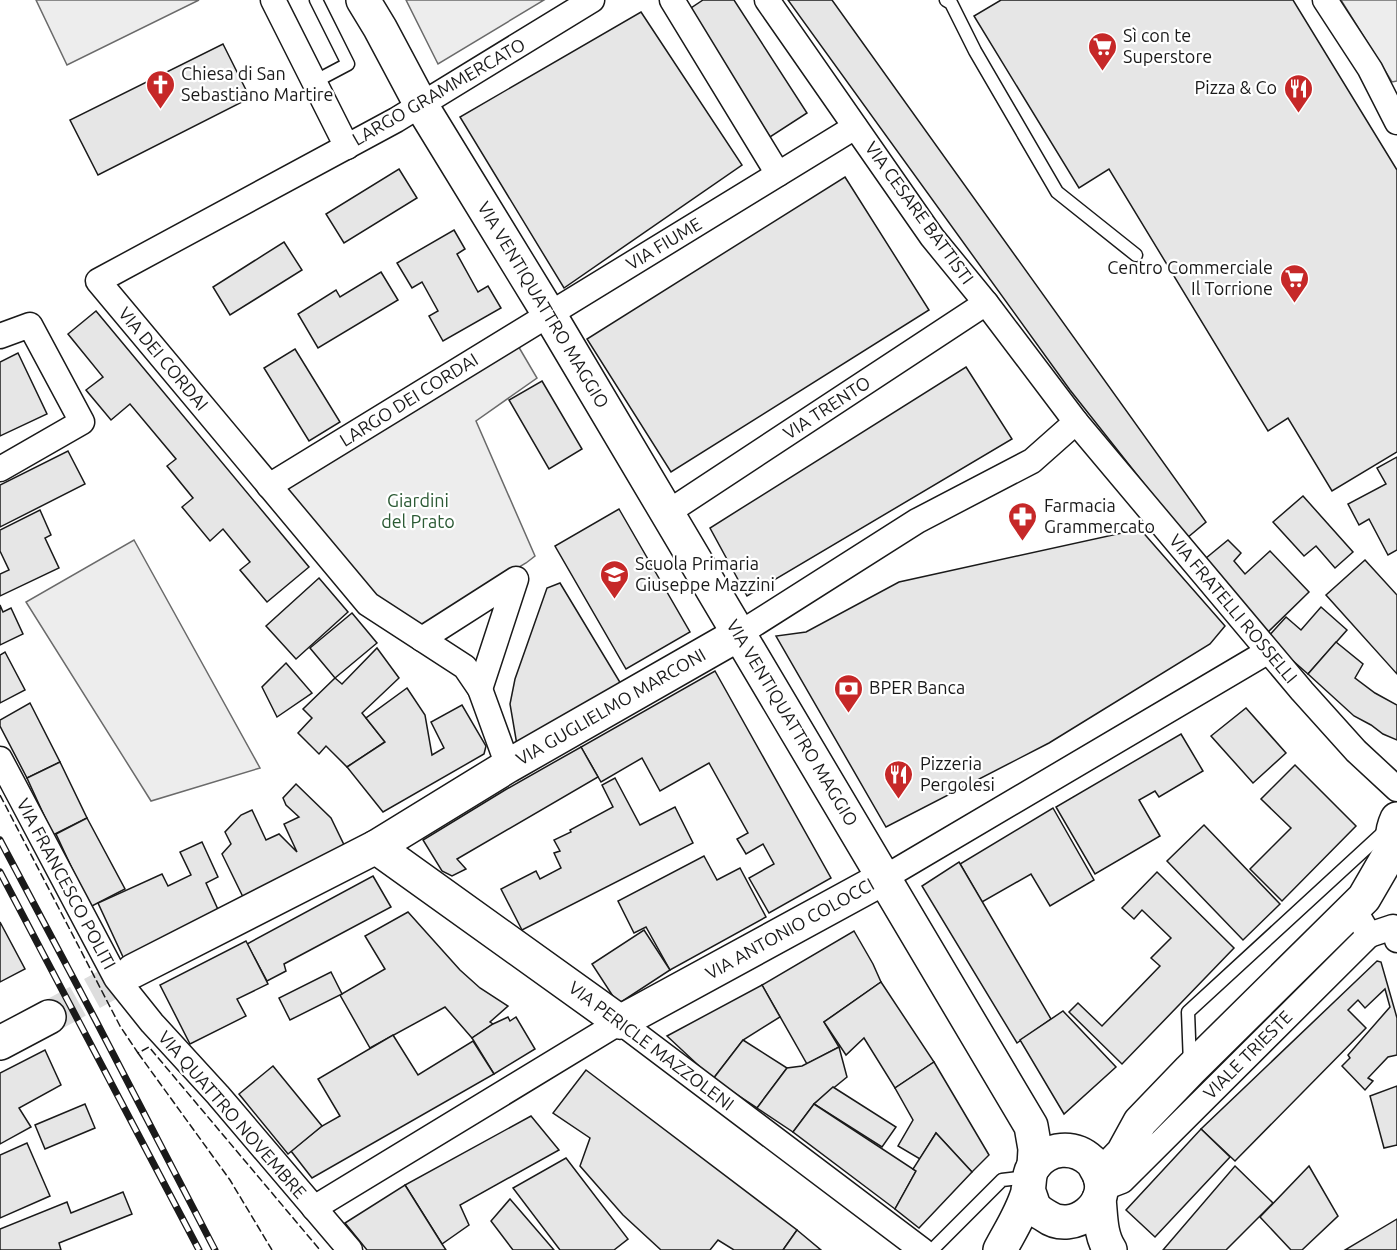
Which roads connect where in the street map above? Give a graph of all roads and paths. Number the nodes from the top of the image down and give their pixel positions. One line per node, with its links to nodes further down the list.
1 (273, 0): 9 (street, LARGO GRAMMERCATO)
2 (316, 0): 9 (lane)
3 (363, 0): 10 (street, VIA VENTIQUATTRO MAGGIO)
4 (592, 0): 10 (street, LARGO GRAMMERCATO)
5 (672, 0): 14 (street)
6 (767, 0): 12 (street, VIA CESARE BATTISTI)
7 (946, 0): 15 (lane)
8 (1325, 0): 11 (street)
9 (314, 82): 13 (street, LARGO GRAMMERCATO)
10 (421, 105): 13 (street, LARGO GRAMMERCATO); 17 (street, VIA VENTIQUATTRO MAGGIO)
11 (1397, 122)
12 (855, 127): 14 (street, VIA FIUME); 16 (street, VIA CESARE BATTISTI)
13 (347, 147): 21 (street, VIA DEI CORDAI)
14 (778, 174): 17 (street, VIA FIUME)
15 (1136, 255)
16 (986, 303): 19 (street, VIA CESARE BATTISTI); 22 (street, VIA TRENTO)
17 (549, 314): 21 (street, LARGO DEI CORDAI); 22 (street, VIA VENTIQUATTRO MAGGIO)
18 (0, 336): 20 (street)
19 (1076, 422): 23 (street, VIA GUGLIELMO MARCONI); 25 (street, VIA FRATELLI ROSSELLI)
20 (0, 469)
21 (269, 486): 24 (street, VIA DEI CORDAI)
22 (667, 513): 23 (street, VIA VENTIQUATTRO MAGGIO)
23 (739, 634): 28 (street, VIA GUGLIELMO MARCONI); 31 (street, VIA VENTIQUATTRO MAGGIO)
24 (422, 639): 26 (street, VIA DEI CORDAI); 26 (street)
25 (1268, 652): 29 (street, VIA FRATELLI ROSSELLI); 31 (street, VIA ANTONIO COLOCCI)
26 (480, 689): 28 (street, VIA DEI CORDAI)
27 (0, 759): 35 (street, VIA FRANCESCO POLITI)
28 (508, 766): 30 (street, VIA GUGLIELMO MARCONI)
29 (1396, 826): 33 (street, VIALE TRIESTE); 39 (lane, VIALE TRIESTE)
30 (376, 847): 35 (street, VIA GUGLIELMO MARCONI); 37 (street, VIA PERICLE MAZZOLENI)
31 (884, 878): 37 (street, VIA ANTONIO COLOCCI); 41 (street, VIA VENTIQUATTRO MAGGIO)
32 (1397, 887): 33 (street, VIALE TRIESTE)
33 (1362, 914): 34 (street); 39 (street, VIALE TRIESTE); 44 (street, VIALE TRIESTE)
34 (1397, 940)
35 (125, 974): 45 (street, VIA QUATTRO NOVEMBRE)
36 (49, 1017): 38 (street)
37 (620, 1022): 45 (street, VIA ANTONIO COLOCCI); 49 (street, VIA PERICLE MAZZOLENI)
38 (0, 1043)
39 (1190, 1070): 40 (street, VIALE TRIESTE)
40 (1140, 1122): 42 (street, VIALE TRIESTE); 44 (street, VIALE TRIESTE)
41 (1031, 1126): 42 (street, VIA VENTIQUATTRO MAGGIO); 43 (street, VIA VENTIQUATTRO MAGGIO)
42 (1069, 1150): 43 (street, VIALE TRIESTE); 44 (street)
43 (1031, 1178): 46 (street); 50 (lane, VIALE TRIESTE); 51 (street, VIALE TRIESTE)
44 (1100, 1188): 46 (street, VIALE TRIESTE); 47 (street)
45 (314, 1208): 48 (street, VIA QUATTRO NOVEMBRE)
46 (1061, 1221): 47 (street); 51 (street, VIALE TRIESTE)
47 (1107, 1246)
48 (350, 1250)
49 (922, 1250)
50 (932, 1250)
51 (1000, 1250)

